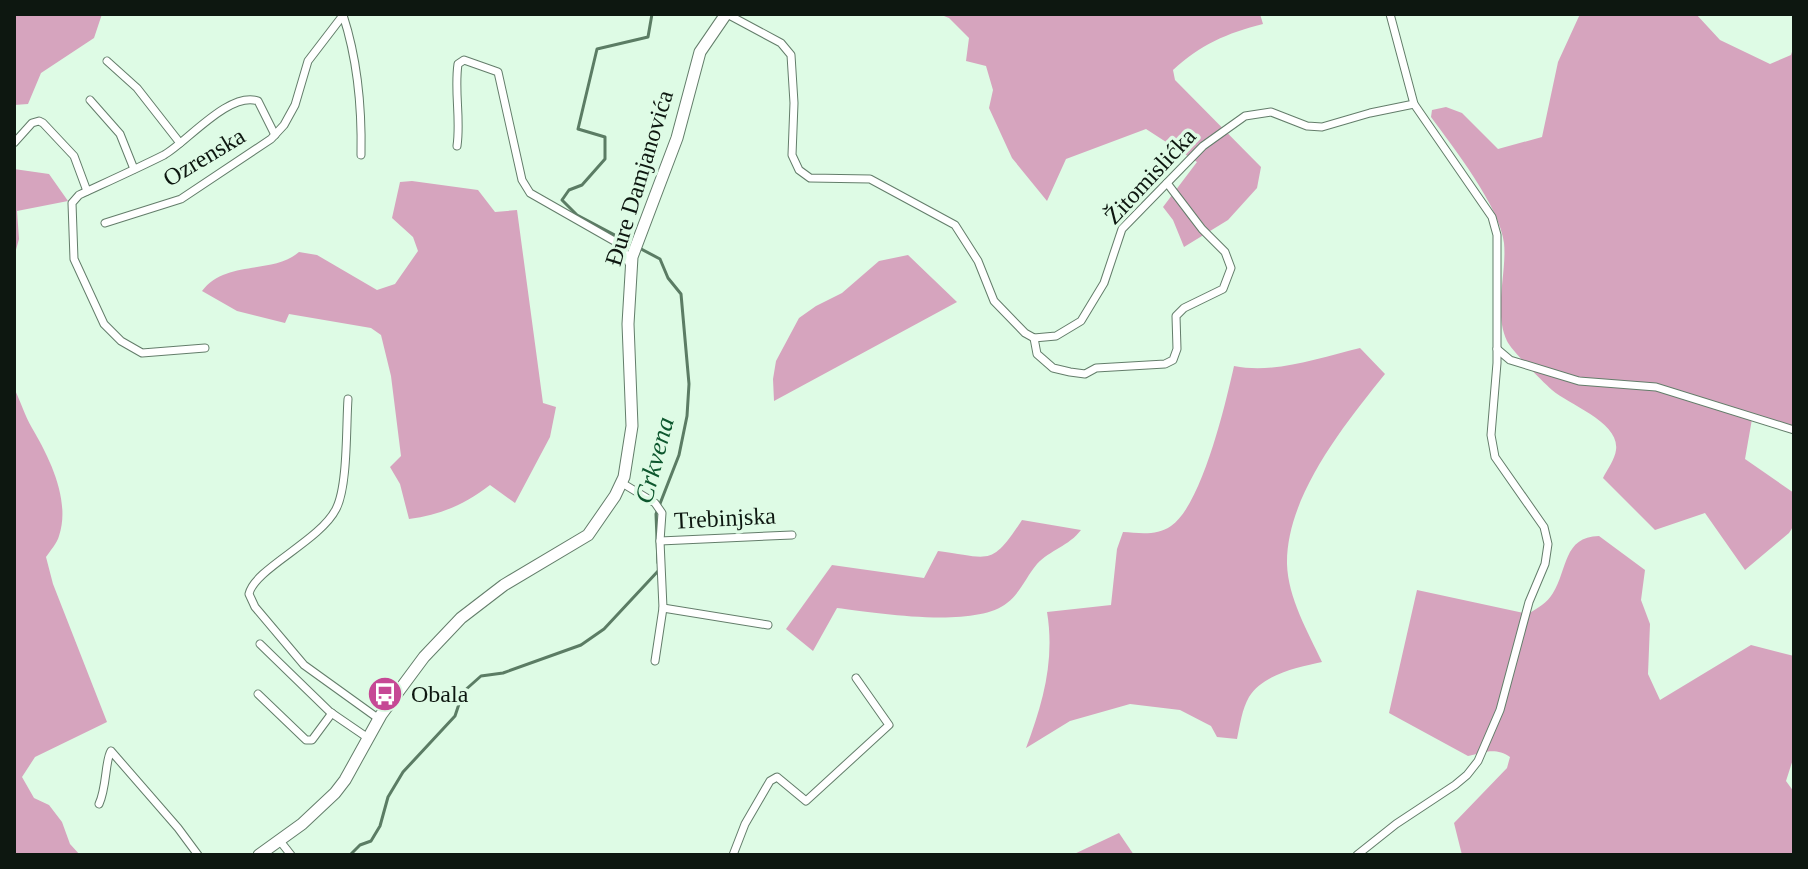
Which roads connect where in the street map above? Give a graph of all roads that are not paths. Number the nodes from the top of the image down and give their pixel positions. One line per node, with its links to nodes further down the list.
1 (344, 14): 7 (street, Ozrenska); 11 (street, Ozrenska)
2 (726, 14): 16 (main road, Đure Damjanovića); 17 (street)
3 (1390, 14): 6 (street)
4 (107, 61): 9 (street, Ozrenska)
5 (90, 100): 12 (street, Ozrenska)
6 (1414, 104): 13 (street, Žitomislićka); 19 (street)
7 (275, 135): 9 (street, Ozrenska); 15 (street, Ozrenska)
8 (14, 143): 14 (street)
9 (180, 143): 12 (street, Ozrenska)
10 (457, 146): 16 (street)
11 (361, 155)
12 (134, 169): 14 (street, Ozrenska)
13 (1167, 183): 17 (street, Žitomislićka); 17 (street)
14 (87, 191): 18 (street)
15 (105, 223)
16 (631, 262): 22 (main road, Đure Damjanovića)
17 (1034, 338)
18 (205, 348)
19 (1497, 349): 21 (street); 40 (street)
20 (348, 399): 32 (street)
21 (1794, 430)
22 (622, 483): 24 (street, Trebinjska); 32 (main road, Đure Damjanovića)
23 (792, 535): 24 (street, Trebinjska)
24 (660, 541): 25 (street, Trebinjska)
25 (663, 608): 26 (street); 28 (street, Trebinjska)
26 (768, 625)
27 (260, 644): 31 (street)
28 (655, 661)
29 (856, 678): 39 (street)
30 (258, 694): 31 (street)
31 (332, 713): 33 (street)
32 (379, 719): 33 (main road, Đure Damjanovića)
33 (368, 738): 35 (main road, Đure Damjanovića)
34 (99, 804): 37 (street)
35 (280, 841): 36 (street); 38 (main road, Đure Damjanovića)
36 (290, 854)
37 (198, 855)
38 (259, 855)
39 (733, 855)
40 (1357, 855)

